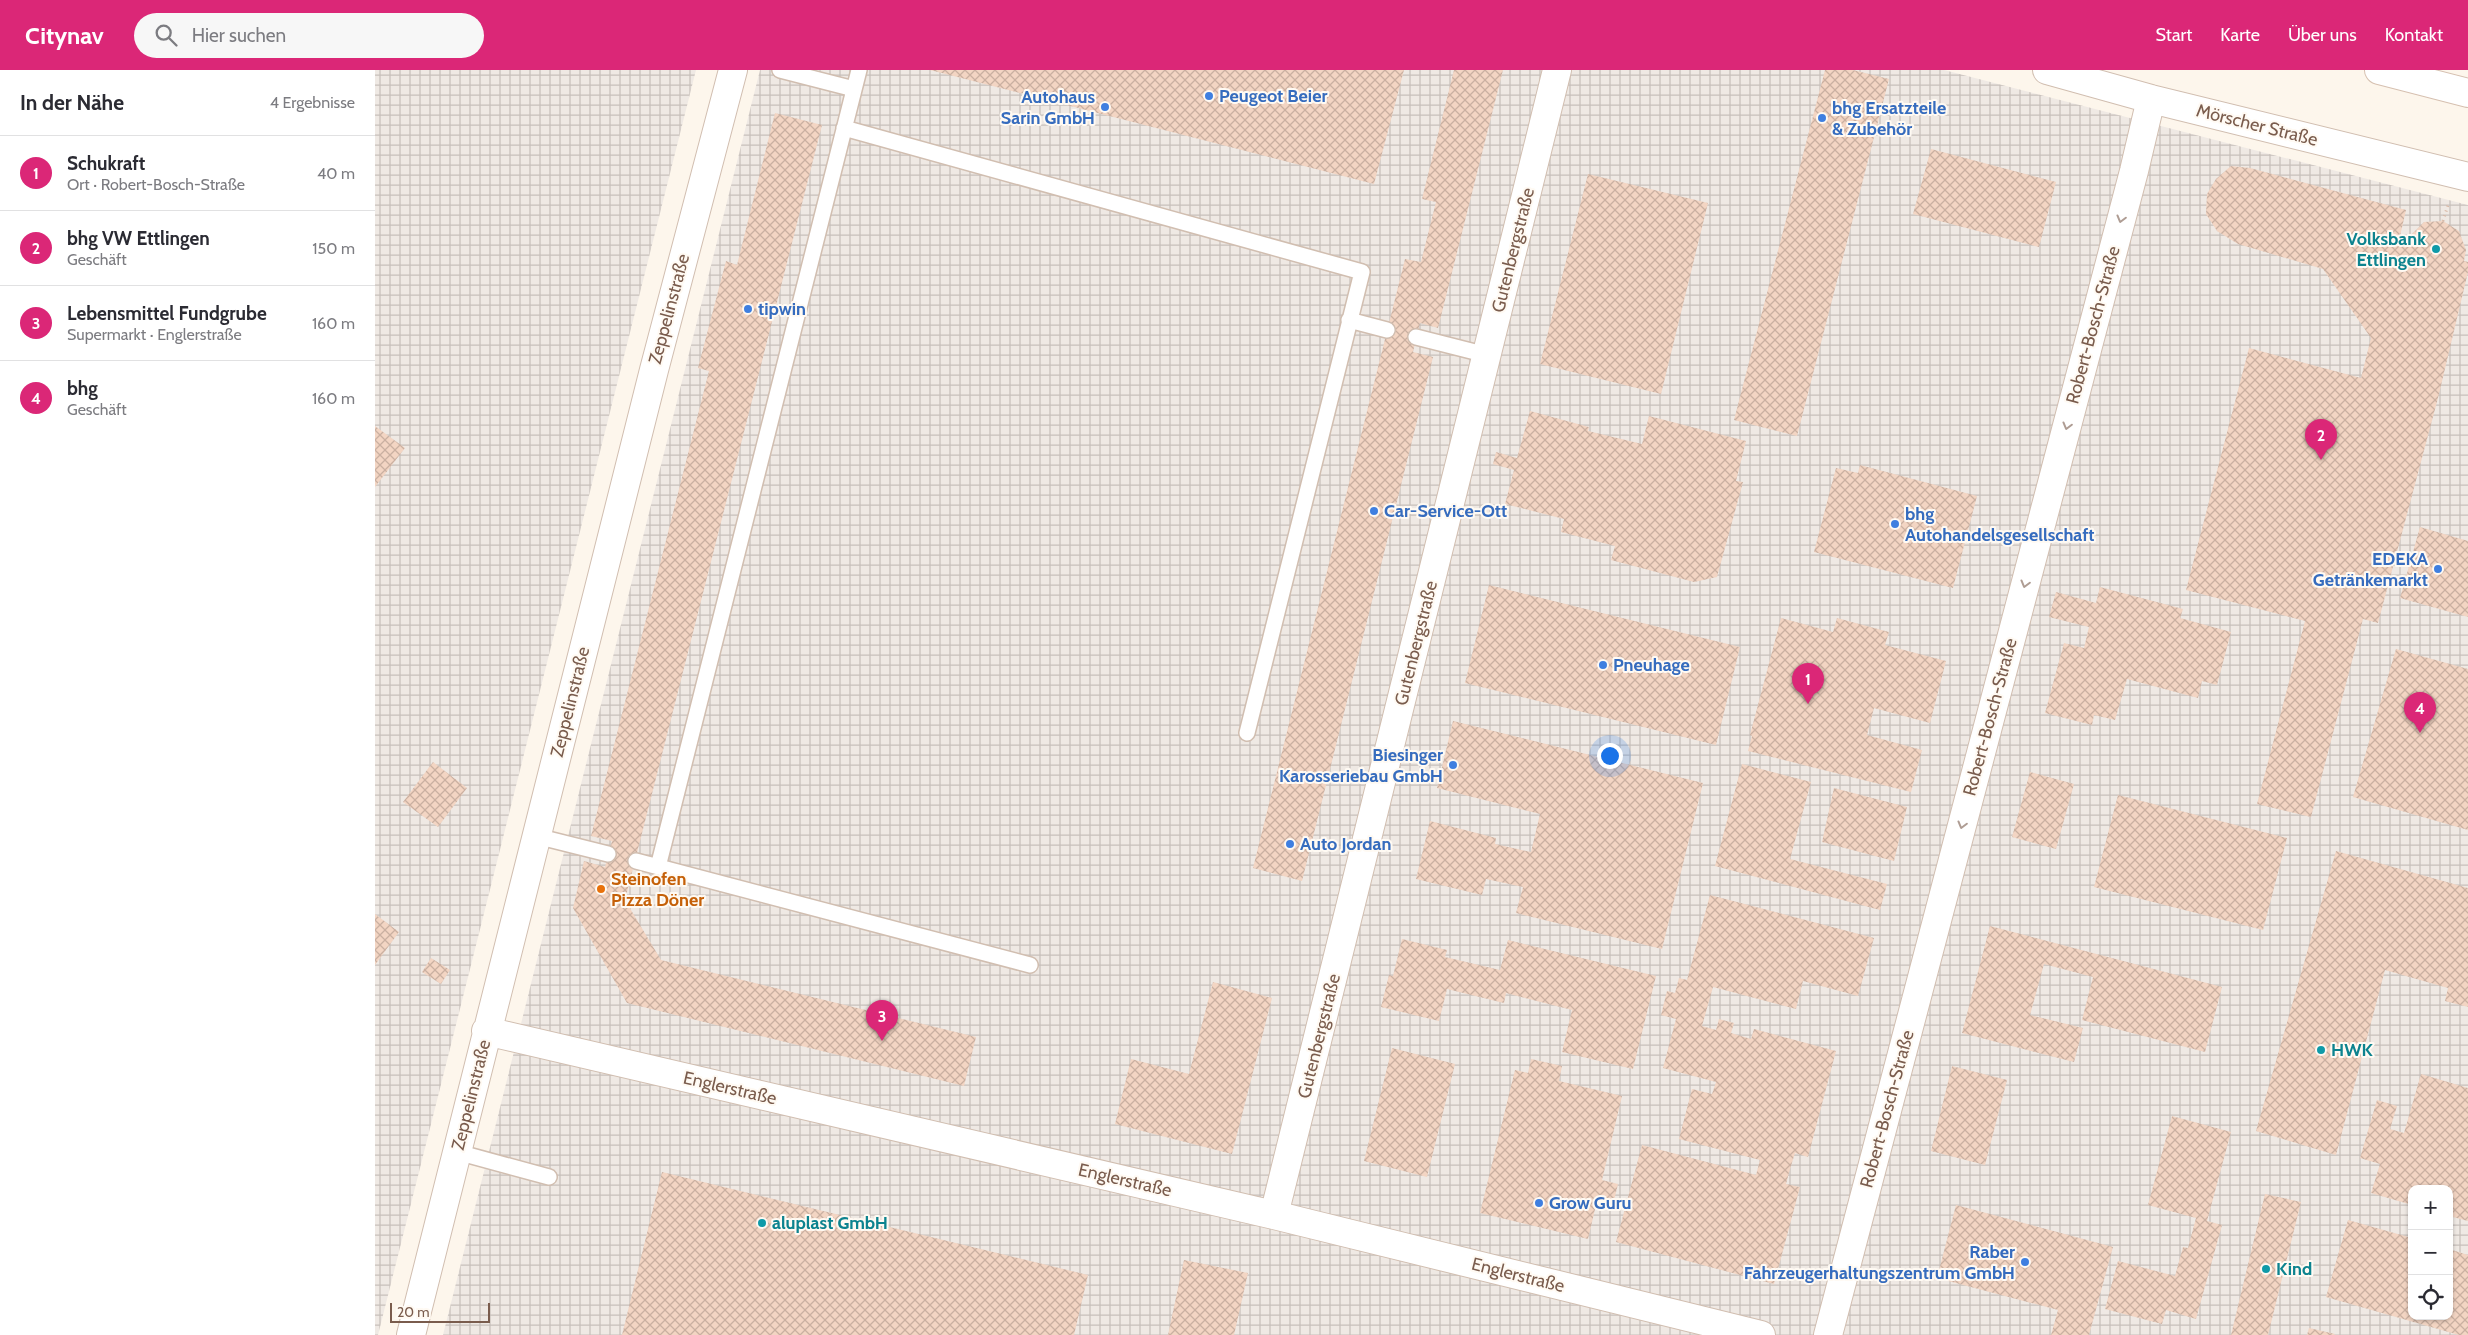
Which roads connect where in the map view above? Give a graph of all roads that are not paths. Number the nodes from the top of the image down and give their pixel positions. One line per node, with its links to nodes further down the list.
1 (733, 70): 17 (street, Zeppelinstraße)
2 (780, 70): 7 (lane)
3 (859, 70): 7 (lane)
4 (1557, 70): 15 (street, Gutenbergstraße)
5 (2047, 70): 9 (street, Mörscher Straße)
6 (2379, 70): 8 (street)
7 (854, 89): 10 (lane)
8 (2468, 93)
9 (2151, 99): 11 (street, Mörscher Straße); 28 (street, Robert-Bosch-Straße, one-way to 28)
10 (844, 128): 12 (lane); 20 (lane)
11 (2468, 177)
12 (1349, 320): 13 (lane); 16 (lane)
13 (1387, 330)
14 (1416, 337): 15 (lane)
15 (1487, 355): 25 (street, Gutenbergstraße)
16 (1247, 732)
17 (536, 836): 18 (lane); 22 (street, Zeppelinstraße)
18 (608, 854)
19 (636, 861): 20 (lane)
20 (658, 867): 21 (lane)
21 (1031, 964)
22 (487, 1031): 23 (street, Zeppelinstraße); 25 (street, Englerstraße)
23 (457, 1152): 24 (lane); 26 (street, Zeppelinstraße)
24 (549, 1177)
25 (1274, 1216): 27 (street, Englerstraße)
26 (411, 1335)
27 (1761, 1335)
28 (1828, 1335)

